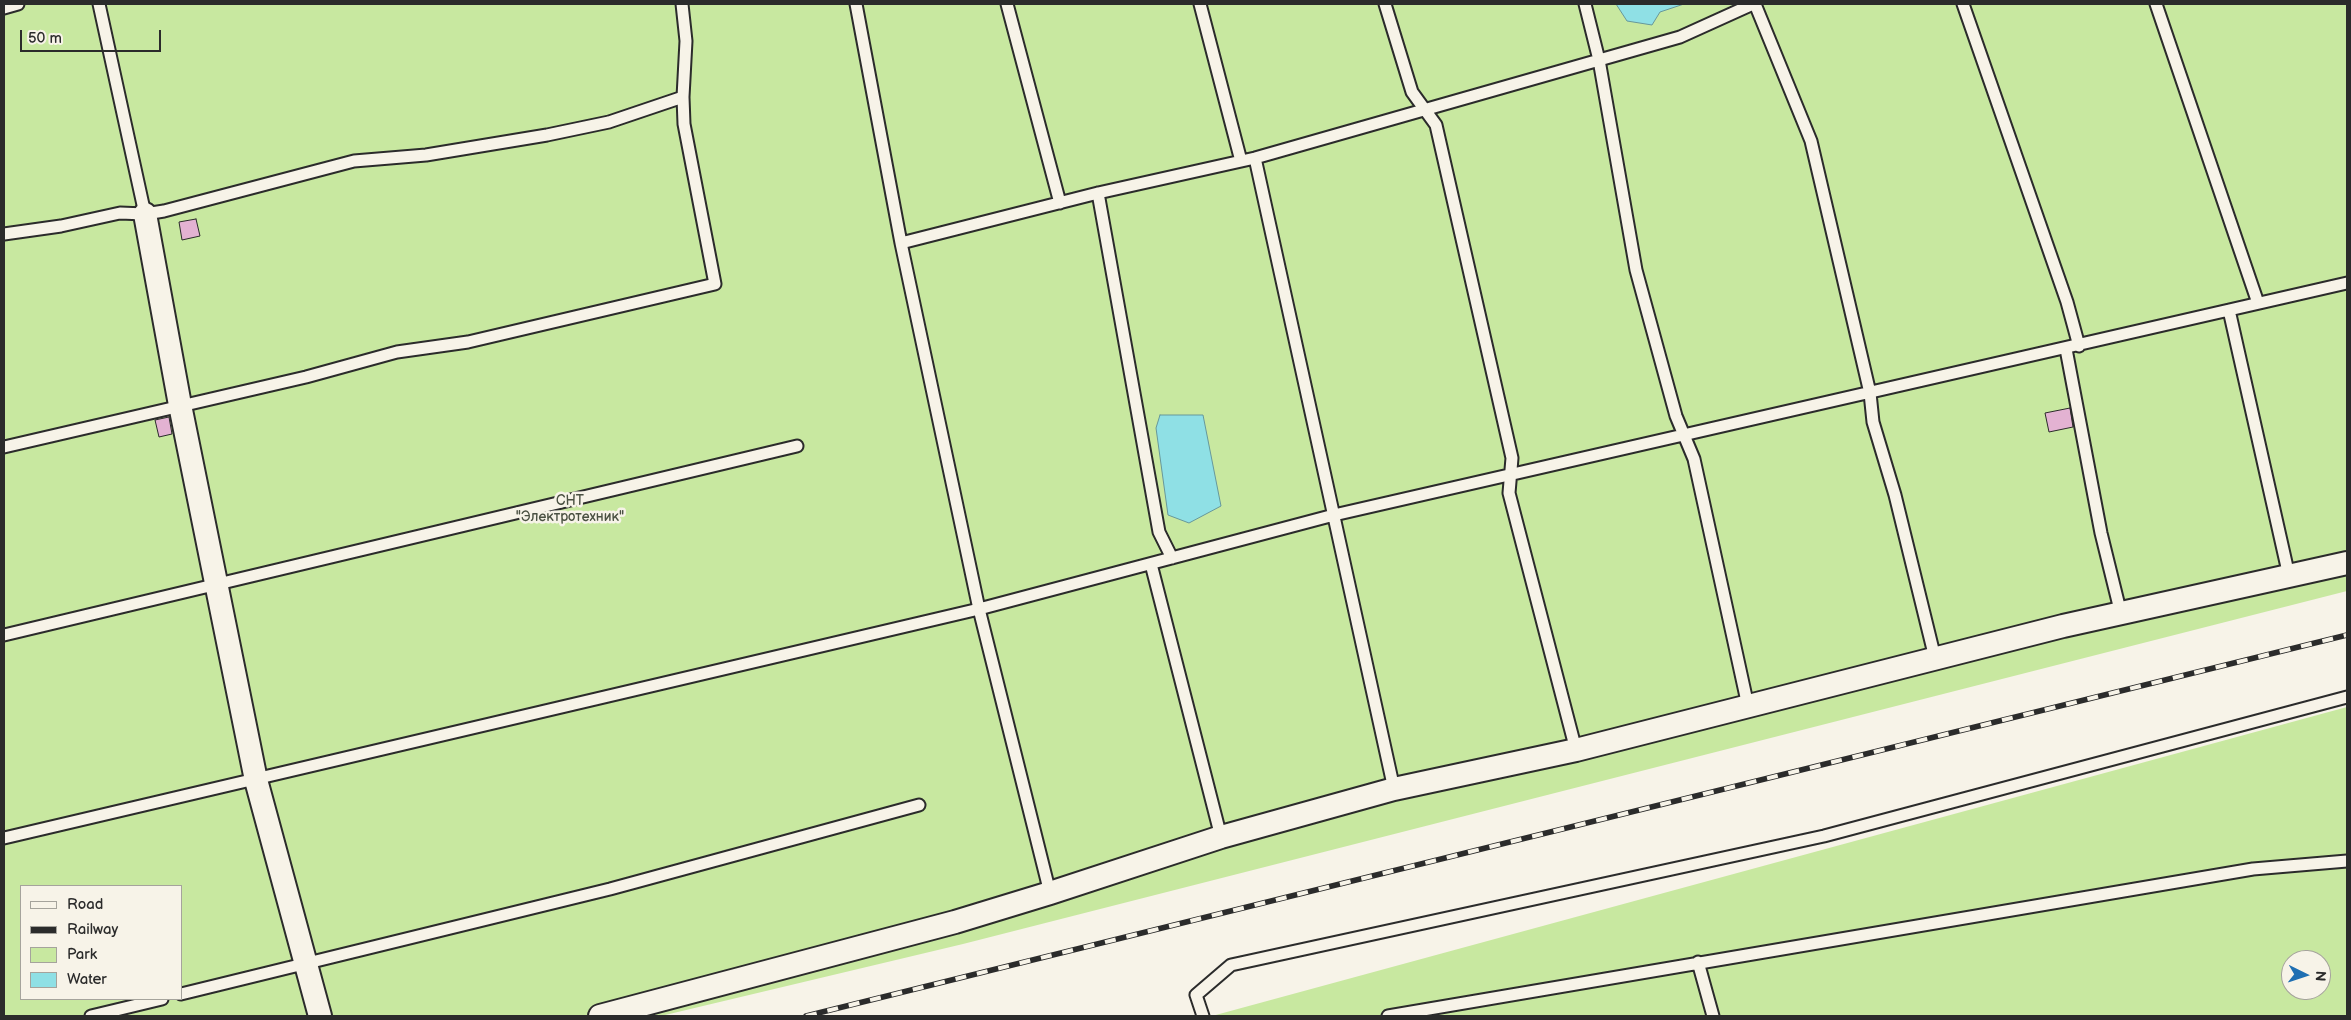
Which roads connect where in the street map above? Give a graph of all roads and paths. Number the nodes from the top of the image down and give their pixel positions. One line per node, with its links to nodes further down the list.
1 (18, 4): 12 (lane)
2 (99, 4): 20 (lane)
3 (682, 4): 14 (lane)
4 (856, 4): 22 (lane)
5 (1007, 4): 19 (lane)
6 (1200, 4): 17 (lane)
7 (1386, 4): 15 (lane)
8 (1585, 4): 13 (lane)
9 (1754, 4): 13 (lane); 28 (lane)
10 (1963, 4): 26 (lane)
11 (2156, 4): 24 (lane)
12 (4, 8)
13 (1599, 60): 15 (lane); 30 (lane)
14 (683, 97): 20 (lane); 29 (lane)
15 (1424, 110): 16 (lane); 33 (lane)
16 (1255, 158): 17 (lane); 34 (lane)
17 (1241, 161): 18 (lane)
18 (1098, 193): 19 (lane); 35 (lane)
19 (1060, 203): 22 (lane)
20 (145, 214): 21 (lane); 29 (street)
21 (4, 234)
22 (900, 243): 40 (lane)
23 (2347, 283): 24 (lane)
24 (2258, 303): 25 (lane)
25 (2229, 310): 26 (lane); 38 (lane)
26 (2079, 346): 27 (lane)
27 (2066, 349): 28 (lane); 41 (lane)
28 (1870, 393): 30 (lane); 43 (lane)
29 (180, 404): 31 (lane); 39 (street)
30 (1684, 436): 33 (lane); 45 (lane)
31 (4, 446)
32 (798, 446): 39 (lane)
33 (1510, 475): 34 (lane); 46 (lane)
34 (1334, 515): 35 (lane); 48 (lane)
35 (1172, 558): 37 (lane)
36 (2347, 563): 38 (street)
37 (1151, 564): 40 (lane); 50 (lane)
38 (2289, 576): 41 (street)
39 (216, 584): 42 (lane); 47 (street)
40 (979, 609): 47 (lane); 53 (lane)
41 (2121, 614): 43 (street)
42 (4, 635)
43 (1935, 658): 45 (street)
44 (2347, 697): 61 (lane)
45 (1748, 706): 46 (street)
46 (1576, 750): 48 (street)
47 (256, 780): 51 (lane); 55 (street)
48 (1394, 789): 50 (street)
49 (919, 805): 55 (lane)
50 (1221, 837): 53 (street)
51 (4, 838)
52 (2347, 861): 54 (lane)
53 (1050, 894): 60 (street)
54 (1698, 962): 62 (lane); 63 (lane)
55 (307, 963): 56 (lane); 59 (street)
56 (182, 994)
57 (158, 1000): 58 (lane)
58 (91, 1016)
59 (320, 1016)
60 (600, 1016)
61 (1203, 1016)
62 (1388, 1016)
63 (1714, 1016)

